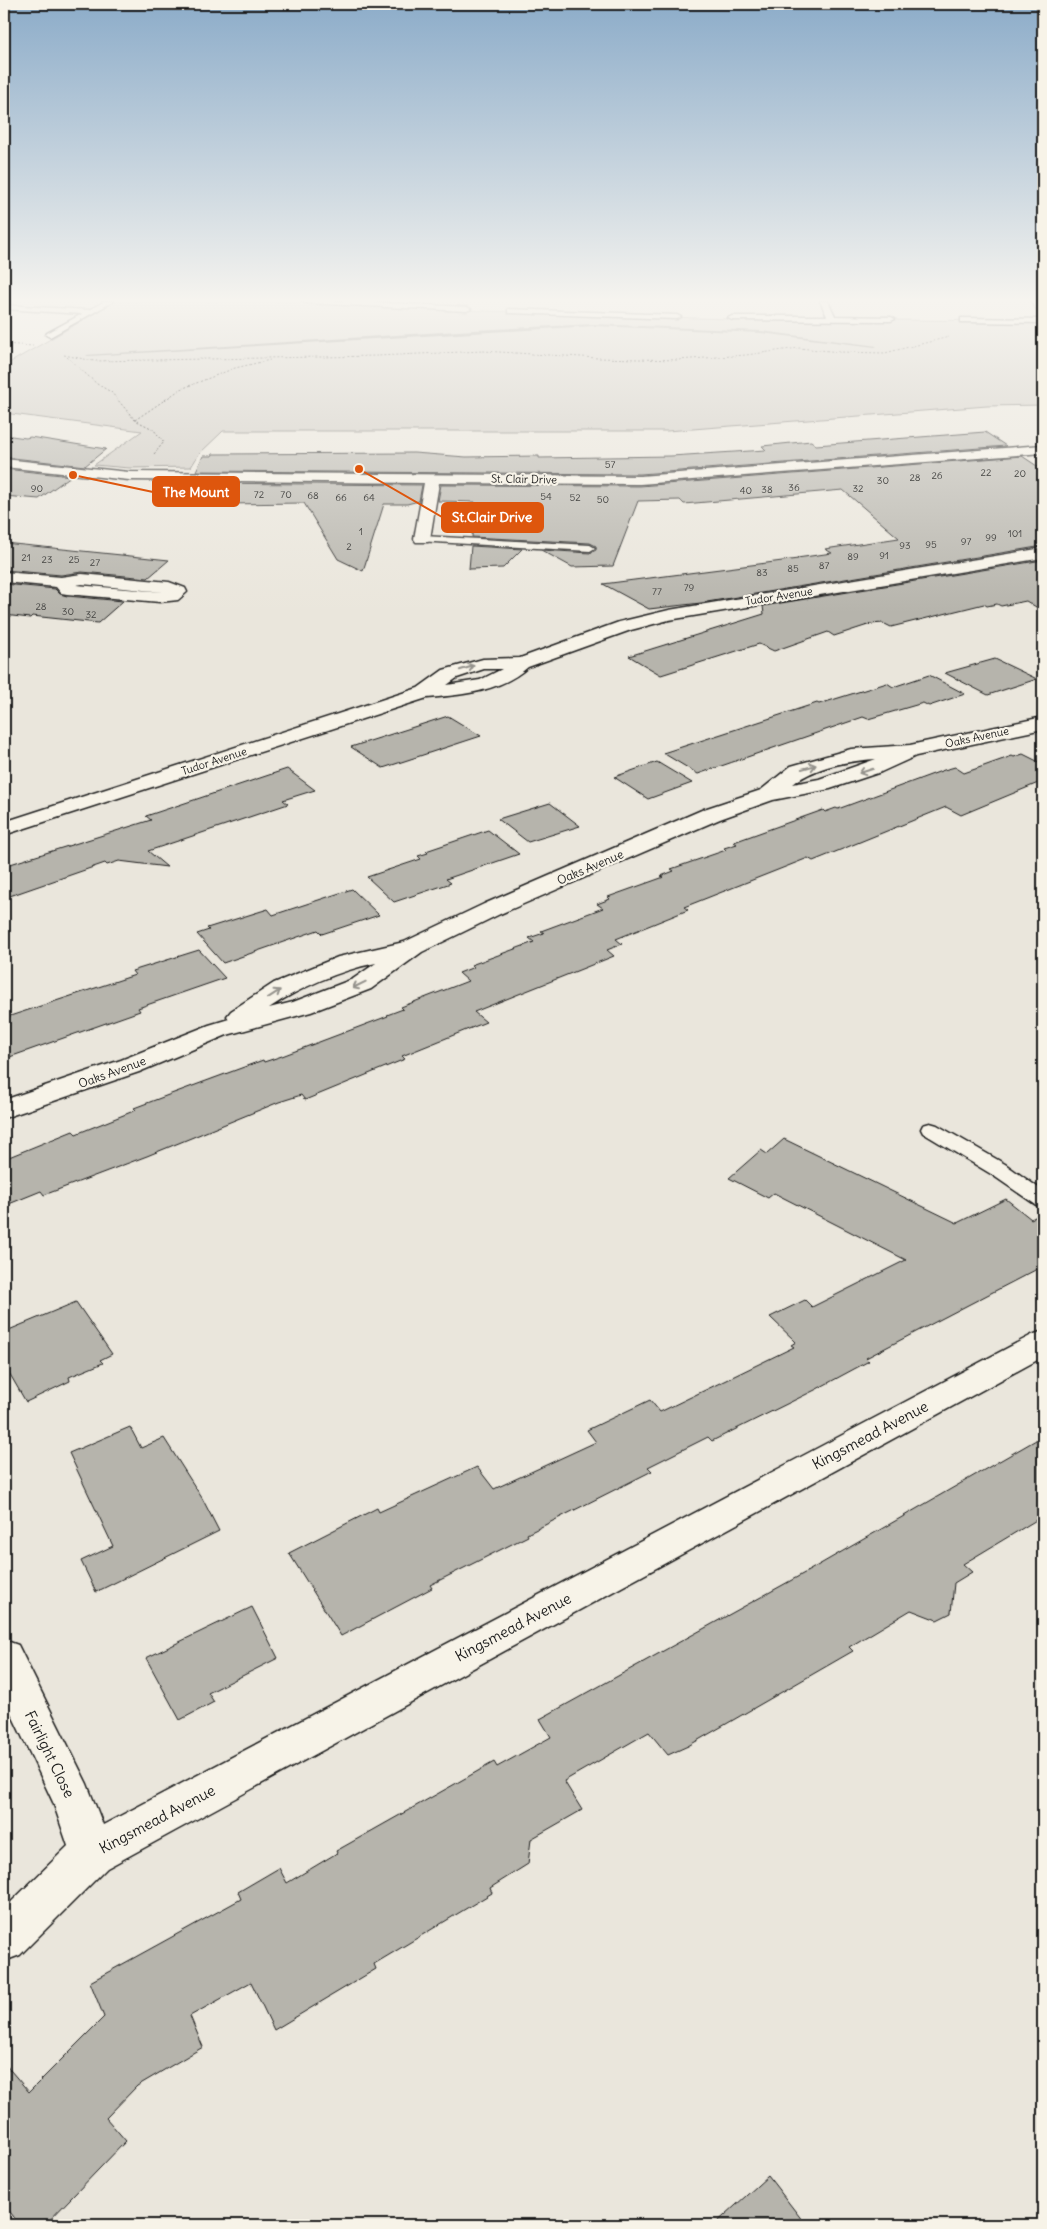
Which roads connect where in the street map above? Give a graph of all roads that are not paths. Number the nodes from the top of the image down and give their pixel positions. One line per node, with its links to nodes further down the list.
1 (1043, 449): 3 (street, St. Clair Drive)
2 (4, 463): 3 (street, St. Clair Drive)
3 (432, 478): 4 (street)
4 (422, 539): 5 (lane)
5 (590, 548)
6 (1043, 553): 10 (street, Tudor Avenue)
7 (4, 577): 8 (street)
8 (60, 582): 8 (street)
9 (1043, 723): 11 (street, Oaks Avenue)
10 (4, 829)
11 (4, 1109)
12 (930, 1129): 13 (lane)
13 (1043, 1200)
14 (1043, 1342): 16 (street, Kingsmead Avenue)
15 (4, 1657): 16 (street, Fairlight Close)
16 (92, 1853): 17 (street, Kingsmead Avenue)
17 (4, 1939)

